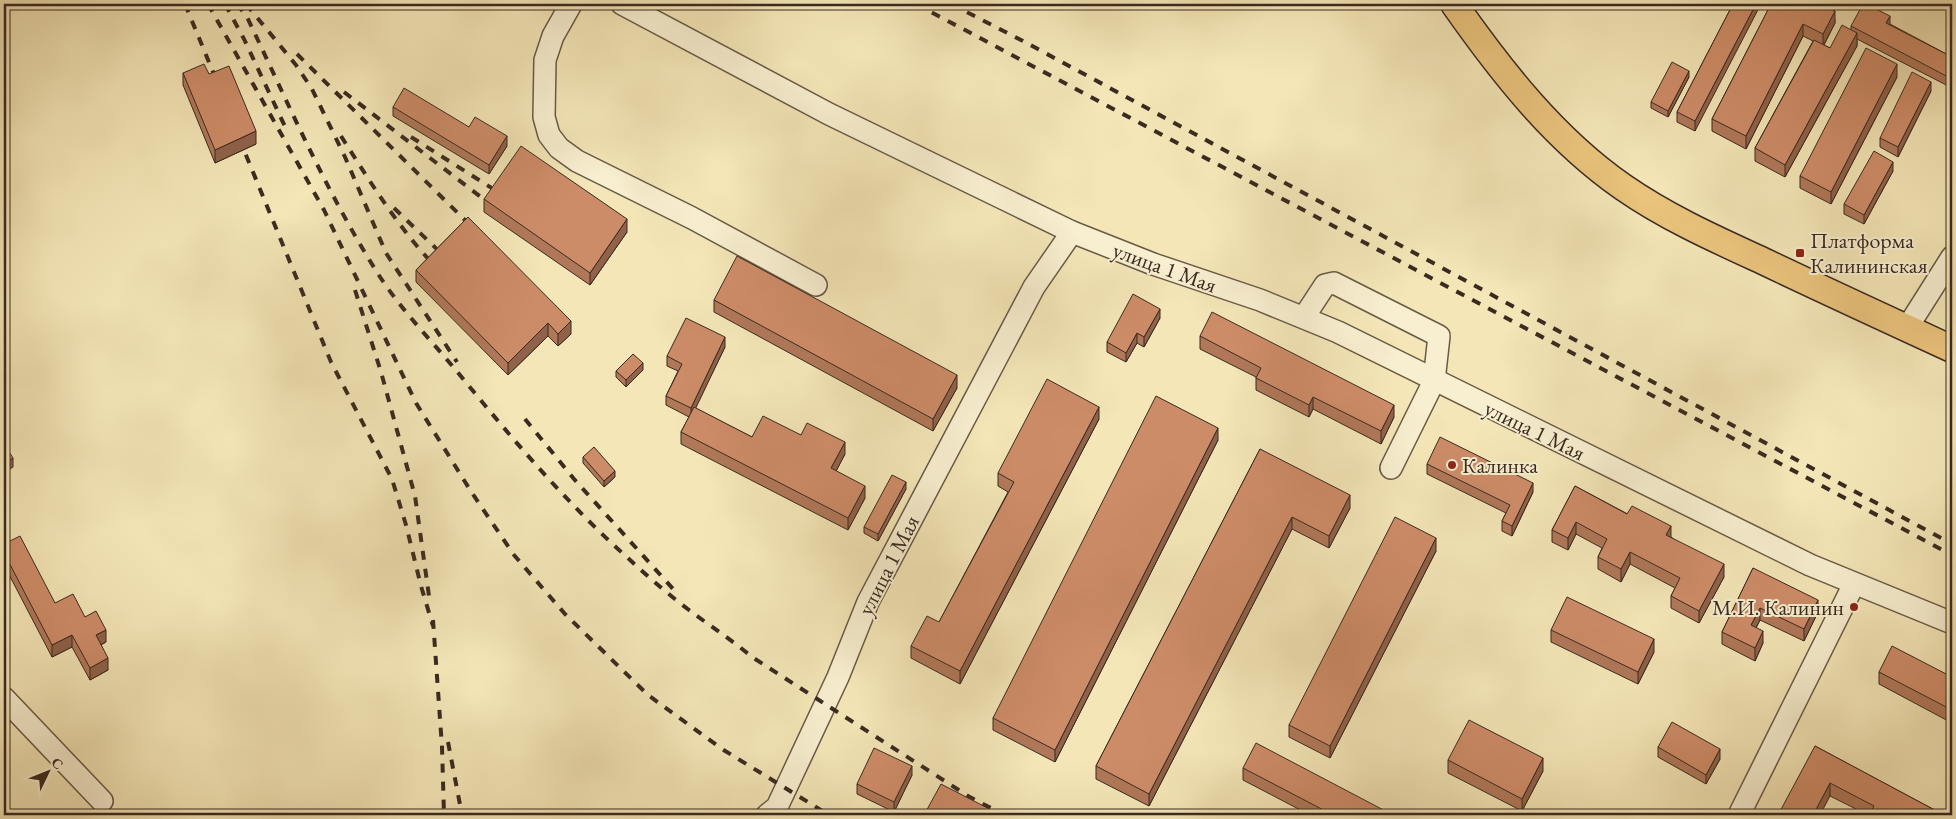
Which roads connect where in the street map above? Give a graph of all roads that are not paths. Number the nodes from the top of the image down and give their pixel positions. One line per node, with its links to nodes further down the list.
1 (571, 4): 6 (street)
2 (622, 4): 4 (street)
3 (1454, 4): 8 (main road)
4 (1072, 232): 7 (street, улица 1 Мая); 16 (street, улица 1 Мая)
5 (1952, 257): 8 (street)
6 (816, 285)
7 (1304, 317): 10 (street, улица 1 Мая); 10 (street)
8 (1907, 328): 9 (main road)
9 (1952, 349)
10 (1434, 381): 11 (street); 12 (street, улица 1 Мая)
11 (1391, 468)
12 (1854, 584): 13 (street, улица 1 Мая); 17 (street)
13 (1952, 623)
14 (4, 698): 15 (street)
15 (102, 801)
16 (767, 815)
17 (1739, 815)

